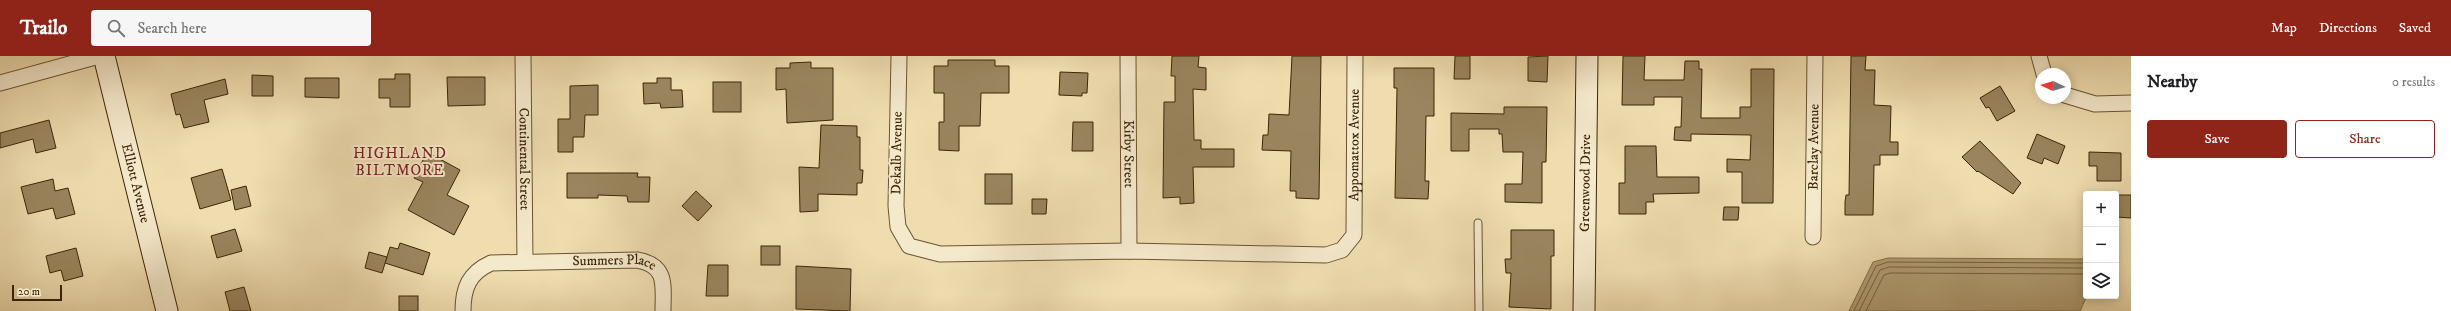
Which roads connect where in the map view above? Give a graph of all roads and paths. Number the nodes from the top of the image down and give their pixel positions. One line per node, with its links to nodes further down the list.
1 (99, 56): 11 (street)
2 (104, 56): 18 (street, Elliott Avenue)
3 (523, 56): 17 (street, Continental Street)
4 (899, 56): 16 (street, Dekalb Avenue)
5 (1128, 56): 16 (street, Kirby Street)
6 (1355, 56): 16 (street, Appomattox Avenue)
7 (1587, 56): 22 (street, Greenwood Drive)
8 (1815, 56): 15 (street, Barclay Avenue)
9 (2039, 56): 10 (street)
10 (2042, 68)
11 (0, 83)
12 (2071, 97): 13 (street)
13 (2131, 103)
14 (1478, 223): 21 (lane)
15 (1813, 237)
16 (1129, 251)
17 (525, 262): 19 (street, Summers Place); 20 (street, Summers Place)
18 (167, 311)
19 (463, 311)
20 (663, 311)
21 (1479, 311)
22 (1584, 311)

